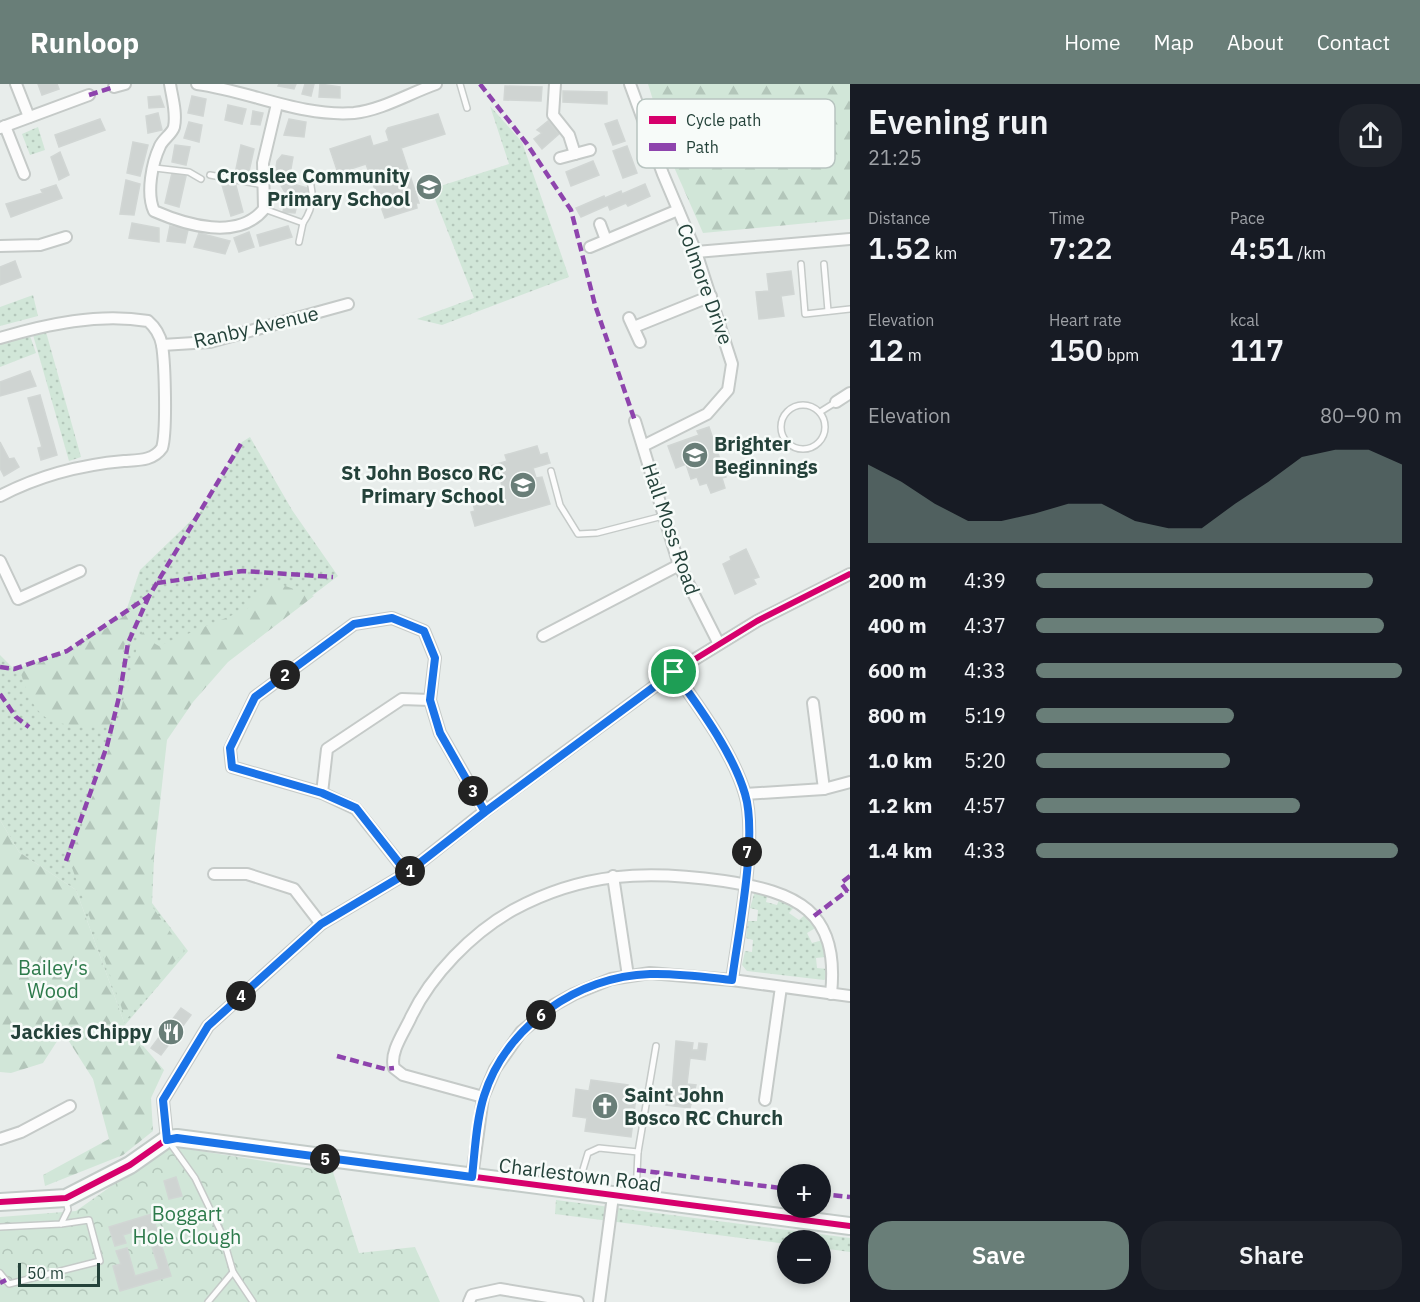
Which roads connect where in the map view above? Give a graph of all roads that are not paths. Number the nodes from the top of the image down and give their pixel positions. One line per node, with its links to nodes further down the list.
1 (16, 84): 12 (street)
2 (170, 84): 17 (street)
3 (202, 84): 10 (street)
4 (436, 84): 10 (street)
5 (460, 84): 11 (lane)
6 (555, 84): 15 (street)
7 (630, 84): 9 (street, Colmore Drive)
8 (89, 95): 12 (street)
9 (637, 102)
10 (278, 104): 23 (street)
11 (467, 108)
12 (28, 117): 13 (street)
13 (3, 127): 20 (street)
14 (590, 150): 15 (street)
15 (575, 154): 16 (street)
16 (560, 158)
17 (154, 168): 22 (lane); 24 (street)
18 (662, 168): 25 (street, Colmore Drive)
19 (308, 172): 26 (lane)
20 (24, 174)
21 (210, 175): 23 (lane)
22 (201, 179)
23 (263, 185): 24 (street)
24 (264, 209): 26 (lane)
25 (678, 210): 30 (street); 34 (street, Colmore Drive)
26 (303, 223): 31 (lane)
27 (600, 224): 30 (street)
28 (66, 237): 32 (street)
29 (850, 239): 34 (street)
30 (606, 240): 33 (street)
31 (299, 243)
32 (0, 246)
33 (590, 247)
34 (696, 252): 37 (street, Colmore Drive)
35 (801, 264): 40 (lane)
36 (824, 264): 40 (lane)
37 (711, 296): 42 (street); 48 (street, Colmore Drive)
38 (348, 304): 43 (street, Ranby Avenue)
39 (850, 309): 40 (lane)
40 (828, 311)
41 (0, 338): 43 (street)
42 (640, 342)
43 (162, 345): 50 (street)
44 (850, 393): 45 (street)
45 (836, 402): 46 (lane)
46 (820, 412): 46 (lane)
47 (635, 421): 48 (street, Hall Moss Road)
48 (643, 446): 51 (street, Hall Moss Road)
49 (551, 471): 51 (lane)
50 (0, 496)
51 (663, 516): 53 (street, Hall Moss Road)
52 (0, 561): 54 (street)
53 (680, 565): 56 (street); 57 (street, Hall Moss Road)
54 (80, 571)
55 (850, 574): 57 (street)
56 (543, 636)
57 (719, 644): 58 (street)
58 (674, 672): 64 (street); 65 (street)
59 (430, 700): 63 (street); 63 (street); 65 (street)
60 (813, 703): 62 (street)
61 (850, 782): 62 (street)
62 (824, 789): 64 (street)
63 (322, 793): 66 (street)
64 (745, 794): 69 (street)
65 (485, 812): 66 (street)
66 (407, 873): 70 (street)
67 (214, 874): 70 (street)
68 (613, 876): 69 (street); 71 (street); 77 (street)
69 (744, 884): 72 (street); 74 (street)
70 (321, 924): 83 (street)
71 (628, 976): 72 (street); 77 (street)
72 (732, 980): 73 (street)
73 (781, 987): 74 (street); 78 (street)
74 (831, 994): 75 (street)
75 (850, 996)
76 (656, 1046): 84 (lane)
77 (483, 1097): 85 (street)
78 (765, 1100)
79 (41, 1106): 81 (street)
80 (70, 1106): 81 (street)
81 (47, 1118): 82 (street)
82 (0, 1140)
83 (167, 1140): 85 (street, Charlestown Road); 88 (street); 94 (lane)
84 (638, 1152): 86 (lane); 89 (lane)
85 (472, 1177): 86 (street, Charlestown Road)
86 (577, 1191): 87 (street, Charlestown Road)
87 (613, 1196): 89 (street, Charlestown Road); 100 (street)
88 (66, 1198): 90 (street); 91 (lane)
89 (636, 1199): 92 (street, Charlestown Road)
90 (0, 1202)
91 (61, 1224): 93 (lane); 95 (lane)
92 (850, 1226)
93 (0, 1227)
94 (233, 1272): 96 (lane); 97 (lane)
95 (0, 1273)
96 (208, 1302)
97 (253, 1302)
98 (469, 1302): 99 (street)
99 (578, 1302)
100 (599, 1302)

